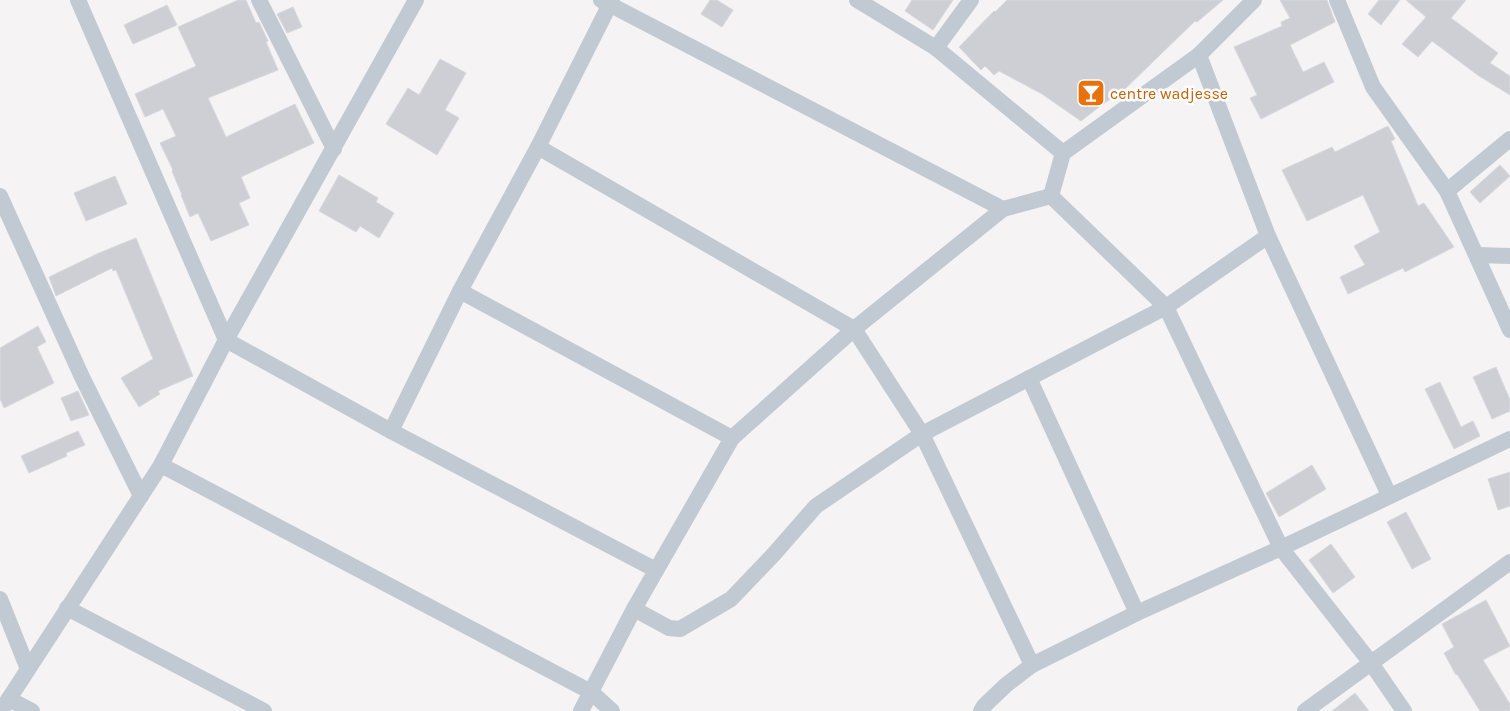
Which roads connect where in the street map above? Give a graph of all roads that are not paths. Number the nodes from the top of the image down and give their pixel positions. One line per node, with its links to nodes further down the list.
1 (78, 0): 26 (street)
2 (259, 0): 13 (street)
3 (416, 0): 13 (street)
4 (857, 0): 9 (street)
5 (971, 0): 9 (street)
6 (1254, 0): 10 (street)
7 (1337, 0): 15 (street)
8 (608, 1): 12 (street); 18 (street)
9 (936, 48): 14 (street)
10 (1199, 55): 14 (street); 19 (street)
11 (1510, 139): 15 (street)
12 (538, 148): 22 (street); 24 (street)
13 (334, 149): 26 (street)
14 (1063, 153): 17 (street)
15 (1447, 191): 20 (street)
16 (0, 196): 33 (street)
17 (1051, 196): 18 (street); 23 (street)
18 (1003, 209): 24 (street)
19 (1268, 236): 23 (street); 34 (street)
20 (1476, 255): 21 (street); 25 (street)
21 (1510, 256)
22 (460, 291): 28 (street); 30 (street)
23 (1166, 307): 27 (street); 35 (street)
24 (854, 330): 29 (street); 30 (street)
25 (1510, 330)
26 (226, 340): 28 (street); 32 (street)
27 (1028, 378): 29 (street); 41 (street)
28 (391, 431): 37 (street)
29 (922, 434): 40 (street); 43 (street)
30 (732, 438): 37 (street)
31 (1510, 439): 34 (street)
32 (161, 465): 33 (street); 45 (street)
33 (141, 496): 39 (street)
34 (1389, 496): 35 (street)
35 (1281, 548): 41 (street); 42 (street)
36 (1510, 562): 42 (street)
37 (656, 570): 40 (street)
38 (0, 599): 44 (street)
39 (67, 608): 44 (street); 48 (street)
40 (634, 609): 45 (street)
41 (1137, 613): 43 (street)
42 (1371, 663): 52 (street); 53 (street)
43 (1032, 665): 51 (street)
44 (28, 668): 46 (street)
45 (591, 692): 49 (street); 50 (street)
46 (5, 705): 47 (street)
47 (32, 711)
48 (264, 711)
49 (580, 711)
50 (612, 711)
51 (981, 711)
52 (1305, 711)
53 (1404, 711)

